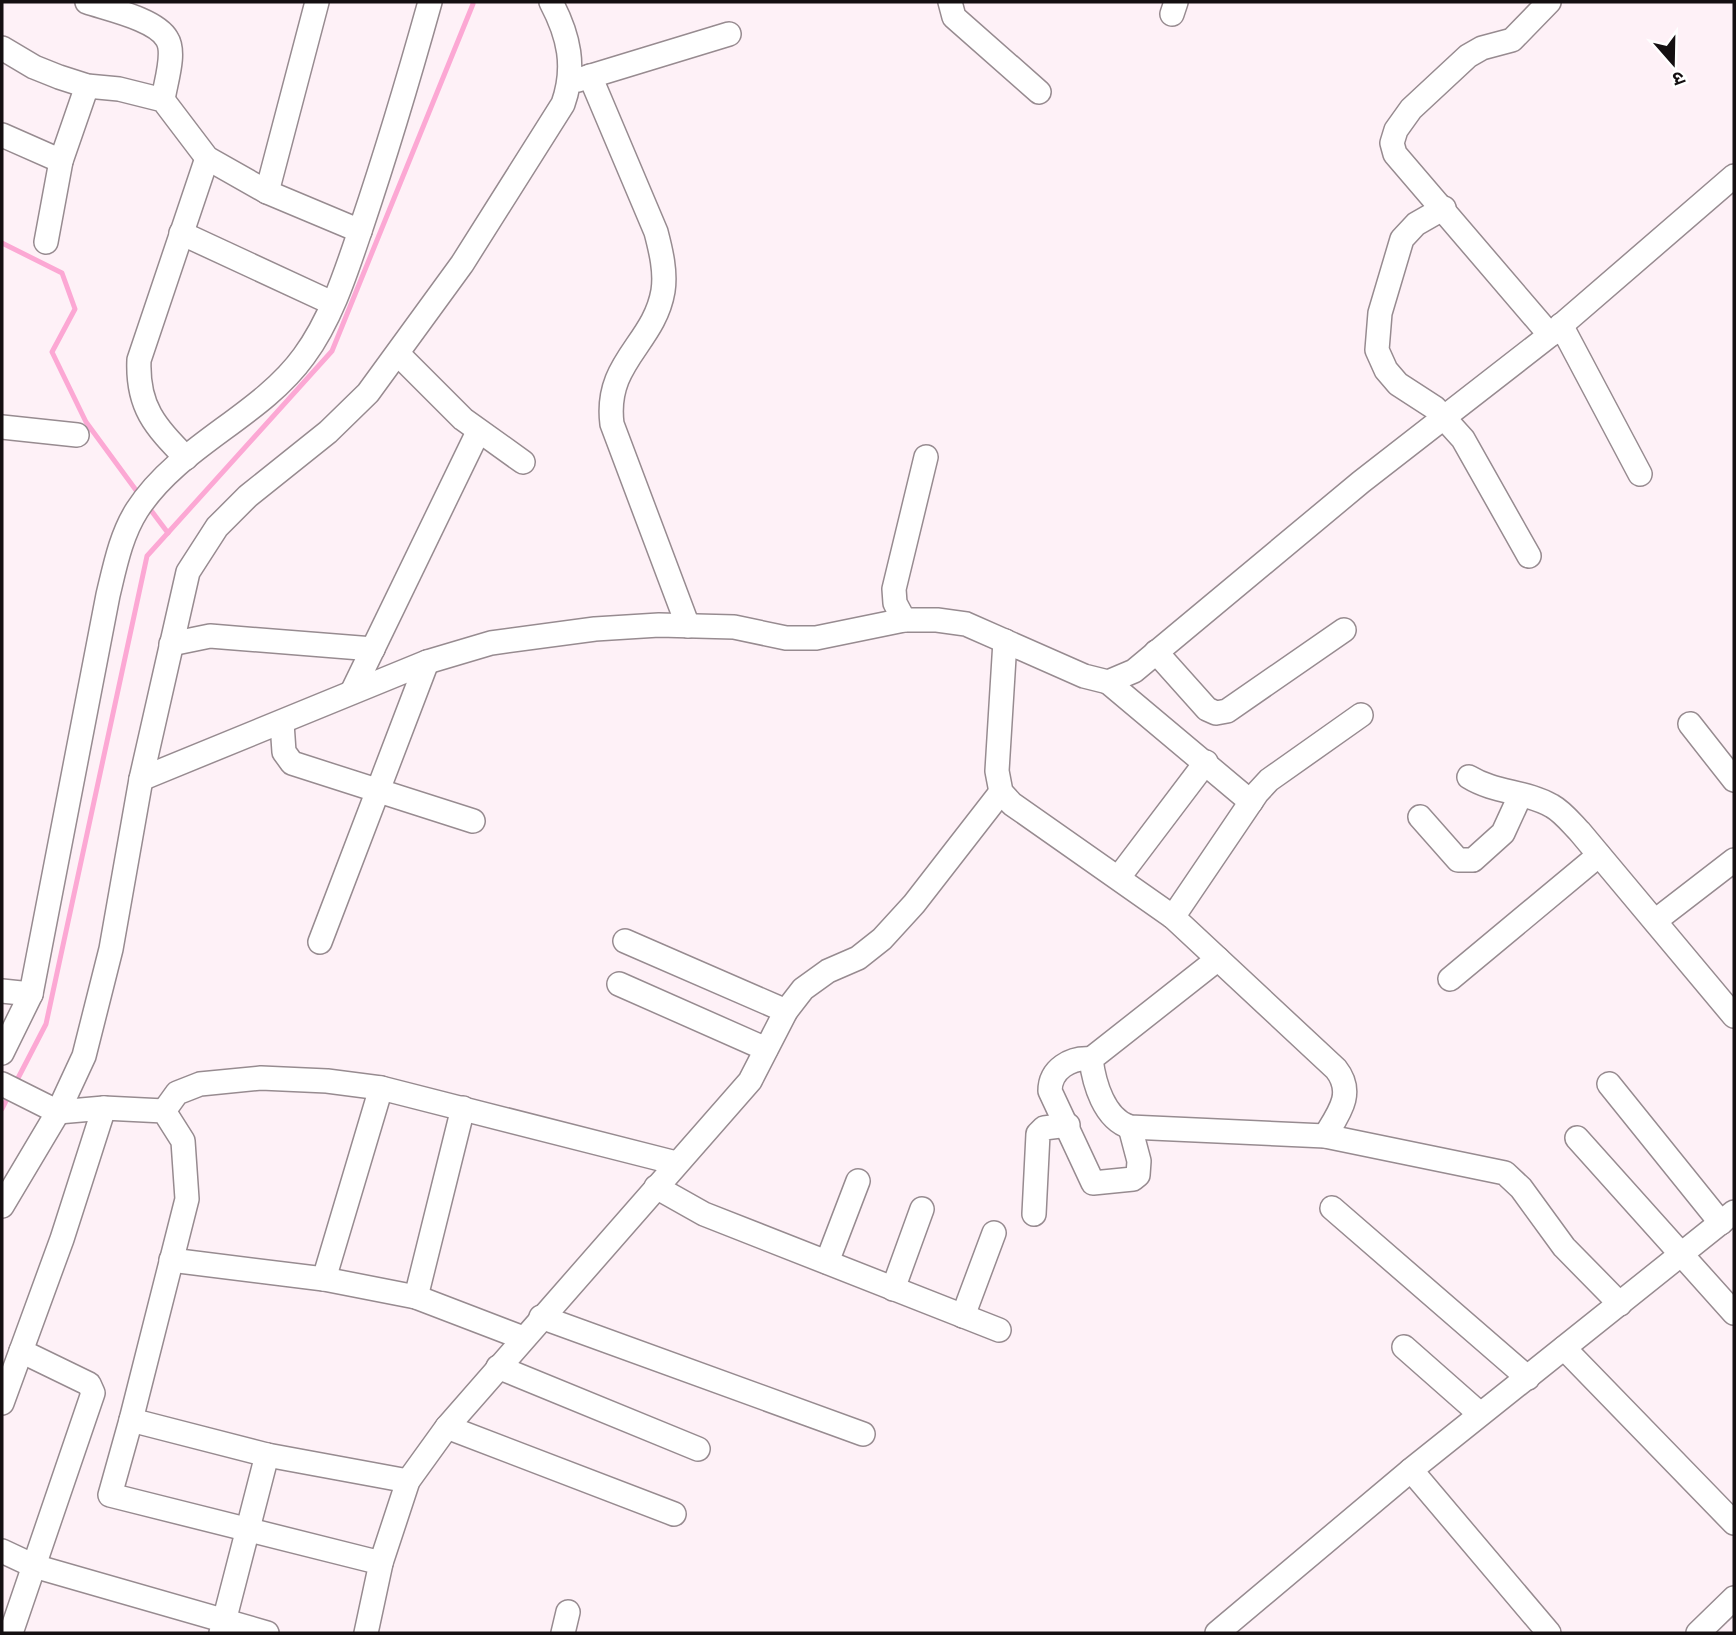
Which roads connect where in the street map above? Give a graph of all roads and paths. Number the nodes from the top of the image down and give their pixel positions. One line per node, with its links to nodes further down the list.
1 (87, 2): 7 (street)
2 (317, 2): 18 (street)
3 (430, 2): 20 (street)
4 (551, 2): 10 (street)
5 (950, 2): 12 (street)
6 (1549, 2): 19 (street)
7 (135, 9): 13 (street)
8 (729, 34): 10 (street)
9 (2, 48): 11 (street)
10 (581, 79): 25 (street); 36 (street)
11 (87, 86): 13 (street); 16 (street)
12 (1039, 92)
13 (163, 100): 15 (street)
14 (2, 135): 16 (street)
15 (207, 158): 18 (street); 21 (street)
16 (61, 161): 22 (street)
17 (1734, 176): 24 (street)
18 (267, 192): 20 (street)
19 (1444, 208): 24 (street); 26 (street)
20 (360, 231): 23 (street)
21 (181, 233): 23 (street); 31 (street)
22 (46, 243)
23 (332, 303): 31 (street)
24 (1556, 330): 26 (street); 33 (street)
25 (398, 354): 28 (street); 39 (street)
26 (1445, 416): 34 (street); 41 (street)
27 (2, 427): 29 (street)
28 (478, 432): 32 (street); 40 (street)
29 (78, 435)
30 (926, 457): 35 (street)
31 (186, 458): 69 (street)
32 (523, 462)
33 (1640, 474)
34 (1529, 556)
35 (904, 620): 36 (street); 38 (street)
36 (688, 626): 42 (street)
37 (1343, 630): 41 (street)
38 (1005, 641): 43 (street); 53 (street)
39 (171, 644): 40 (street); 50 (street)
40 (373, 649): 44 (street)
41 (1156, 652): 43 (street)
42 (427, 662): 44 (street); 52 (street)
43 (1108, 682): 48 (street)
44 (352, 692): 46 (street)
45 (1361, 715): 55 (street)
46 (282, 723): 50 (street); 52 (street)
47 (1690, 724): 51 (street)
48 (1206, 762): 55 (street); 60 (street)
49 (1469, 777): 54 (street)
50 (141, 779): 80 (street)
51 (1734, 780)
52 (378, 790): 57 (street); 64 (street)
53 (1001, 792): 60 (street); 70 (street)
54 (1520, 796): 56 (street); 58 (street)
55 (1251, 802): 61 (street)
56 (1420, 817)
57 (473, 821)
58 (1599, 855): 62 (street); 66 (street)
59 (1734, 860): 62 (street)
60 (1119, 877): 61 (street)
61 (1176, 920): 65 (street)
62 (1655, 921): 71 (street)
63 (625, 941): 70 (street)
64 (320, 942)
65 (1218, 958): 74 (street); 84 (street)
66 (1450, 979)
67 (618, 984): 72 (street)
68 (2, 991): 69 (street)
69 (31, 994): 73 (street)
70 (786, 1011): 72 (street)
71 (1734, 1016)
72 (766, 1049): 86 (street)
73 (2, 1053)
74 (1091, 1059): 82 (street); 83 (street)
75 (2, 1084): 80 (street)
76 (1609, 1084): 93 (street)
77 (381, 1088): 79 (street); 81 (street); 98 (street)
78 (104, 1108): 80 (street); 81 (street); 109 (street)
79 (463, 1108): 86 (street); 100 (street)
80 (54, 1110): 89 (street)
81 (164, 1111): 96 (street)
82 (1068, 1125): 83 (street); 92 (street)
83 (1130, 1127): 84 (street)
84 (1325, 1136): 101 (street)
85 (1577, 1139): 95 (street)
86 (677, 1163): 88 (street)
87 (858, 1181): 97 (street)
88 (656, 1187): 97 (street); 104 (street)
89 (2, 1206)
90 (1332, 1208): 111 (street)
91 (922, 1209): 99 (street)
92 (1034, 1214)
93 (1728, 1218): 95 (street)
94 (994, 1233): 103 (street)
95 (1681, 1255): 101 (street); 102 (street)
96 (171, 1260): 98 (street); 114 (street)
97 (827, 1262): 99 (street)
98 (324, 1279): 100 (street)
99 (893, 1289): 103 (street)
100 (416, 1297): 106 (street)
101 (1620, 1304): 108 (street)
102 (1734, 1312)
103 (963, 1316): 105 (street)
104 (541, 1317): 106 (street); 116 (street)
105 (999, 1330)
106 (523, 1338): 110 (street)
107 (1404, 1347): 113 (street)
108 (1564, 1348): 111 (street); 122 (street)
109 (21, 1351): 112 (street); 126 (street)
110 (498, 1367): 115 (street); 117 (street)
111 (1528, 1378): 113 (street)
112 (2, 1403)
113 (1480, 1414): 119 (street)
114 (131, 1420): 118 (street); 123 (street)
115 (447, 1427): 120 (street); 121 (street)
116 (863, 1434)
117 (698, 1449)
118 (267, 1455): 120 (street); 123 (street)
119 (1411, 1470): 132 (street); 133 (street)
120 (408, 1481): 125 (street)
121 (674, 1514)
122 (1734, 1523)
123 (248, 1531): 125 (street); 128 (street)
124 (2, 1551): 126 (street)
125 (381, 1563): 131 (street)
126 (34, 1566): 128 (street); 129 (street)
127 (1734, 1598): 134 (street)
128 (223, 1628): 130 (street)
129 (11, 1633)
130 (267, 1633)
131 (366, 1633)
132 (1217, 1633)
133 (1549, 1633)
134 (1698, 1633)

